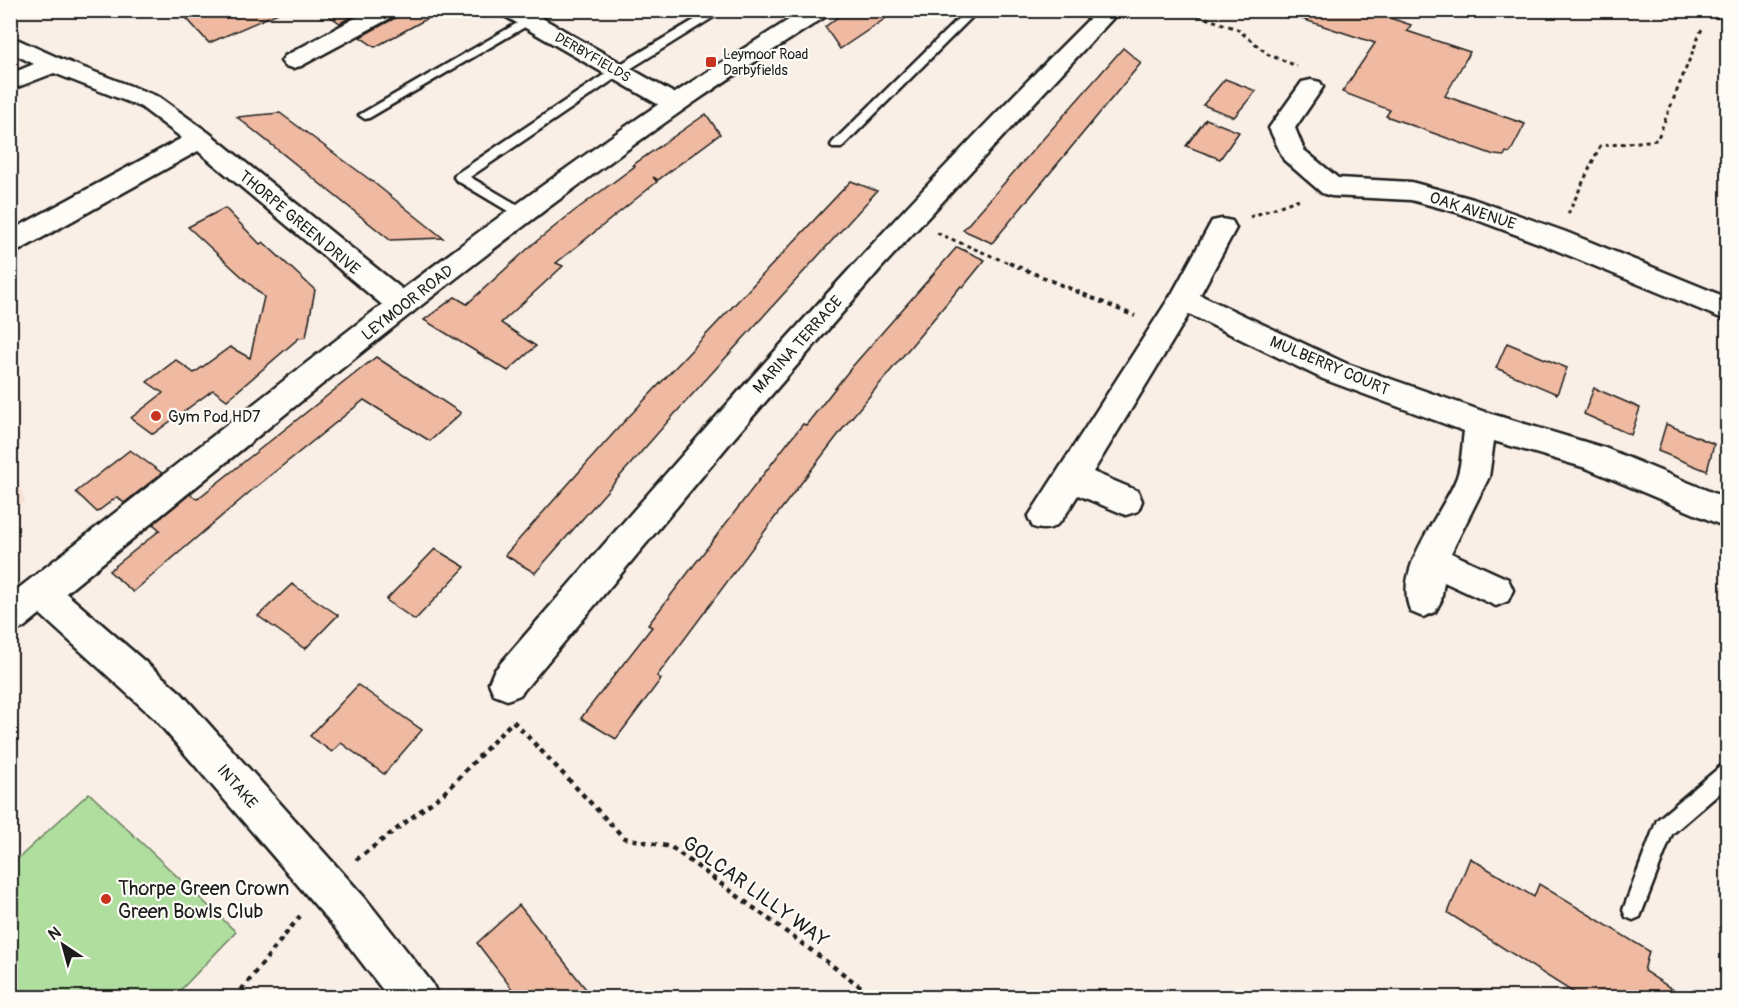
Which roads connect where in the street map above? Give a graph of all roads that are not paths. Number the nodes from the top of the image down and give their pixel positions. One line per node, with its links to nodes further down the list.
1 (388, 10): 10 (street)
2 (720, 10): 12 (lane)
3 (820, 10): 15 (street, LEYMOOR ROAD)
4 (975, 10): 18 (lane)
5 (1728, 12): 8 (street)
6 (530, 14): 12 (street, DERBYFIELDS); 16 (lane)
7 (1098, 14): 35 (street, MARINA TERRACE)
8 (1714, 16)
9 (10, 43): 11 (street, THORPE GREEN DRIVE)
10 (293, 61)
11 (53, 64): 13 (street); 17 (street, THORPE GREEN DRIVE)
12 (618, 71): 15 (street, DERBYFIELDS); 19 (lane)
13 (10, 83)
14 (1311, 87): 24 (street, OAK AVENUE)
15 (675, 104): 19 (street, LEYMOOR ROAD)
16 (365, 115)
17 (200, 139): 21 (street); 23 (street, THORPE GREEN DRIVE)
18 (837, 145)
19 (523, 214): 23 (street, LEYMOOR ROAD)
20 (1222, 228): 22 (street)
21 (10, 243)
22 (1183, 299): 25 (street, MULBERRY COURT); 26 (street)
23 (402, 305): 32 (street, LEYMOOR ROAD)
24 (1728, 310)
25 (1481, 424): 28 (street, MULBERRY COURT); 30 (street)
26 (1072, 478): 27 (street); 29 (street)
27 (1126, 501)
28 (1728, 514)
29 (1045, 517)
30 (1430, 560): 31 (street); 33 (street)
31 (1496, 590)
32 (41, 593): 34 (street, LEYMOOR ROAD); 38 (street, INTAKE)
33 (1423, 601)
34 (10, 617)
35 (507, 683)
36 (1728, 773): 37 (lane)
37 (1633, 910)
38 (417, 998)

